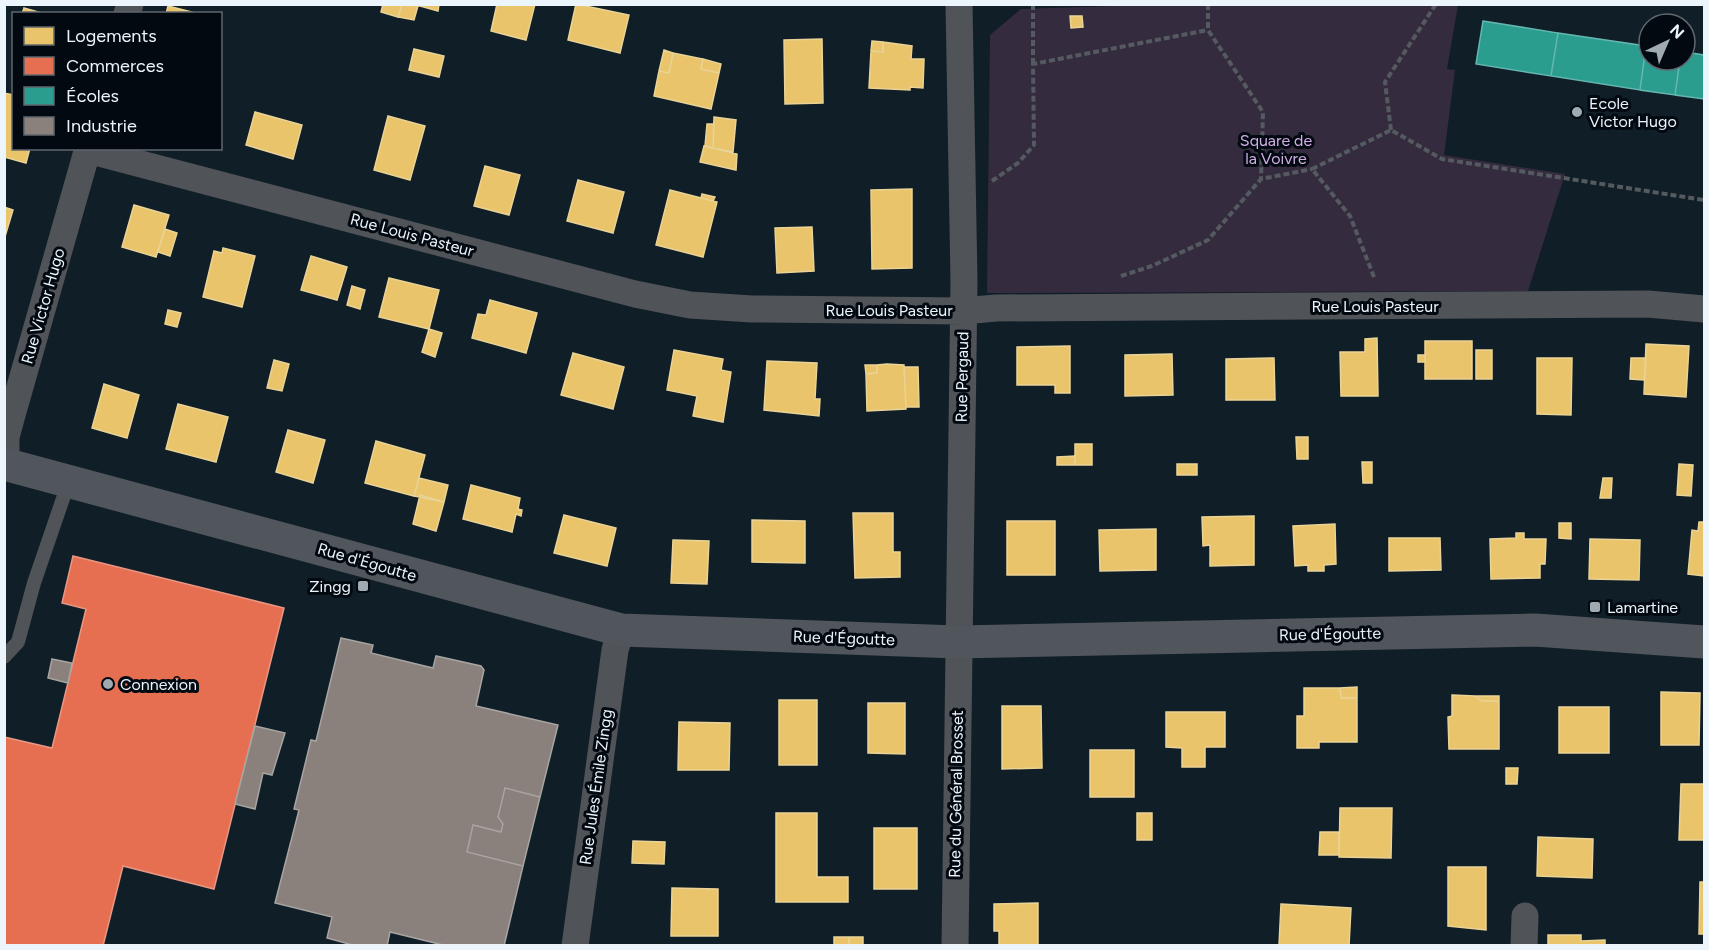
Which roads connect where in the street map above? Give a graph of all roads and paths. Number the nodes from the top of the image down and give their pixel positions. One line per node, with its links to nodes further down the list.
1 (959, 4): 13 (street, Rue Pergaud)
2 (1033, 4): 6 (path)
3 (1208, 4): 5 (path)
4 (1436, 4): 7 (path)
5 (1208, 30): 6 (path); 11 (path)
6 (1033, 64): 13 (path)
7 (1391, 130): 10 (path); 12 (path)
8 (87, 150): 18 (street, Rue Victor Hugo)
9 (95, 150): 17 (street, Rue Louis Pasteur)
10 (1312, 169): 11 (path); 15 (path)
11 (1261, 179): 14 (path)
12 (1704, 200)
13 (963, 207): 17 (street, Rue Pergaud)
14 (1119, 277)
15 (1385, 306): 16 (street, Rue Louis Pasteur); 17 (street, Rue Louis Pasteur)
16 (1704, 309)
17 (963, 311): 21 (street, Rue Pergaud)
18 (5, 464): 19 (main road, Rue d'Égoutte)
19 (69, 481): 20 (main road, Rue d'Égoutte); 23 (lane)
20 (621, 630): 21 (main road, Rue d'Égoutte); 25 (street, Rue Jules Émile Zingg)
21 (957, 642): 22 (main road, Rue d'Égoutte); 26 (street, Rue du Général Brosset)
22 (1704, 642)
23 (4, 657)
24 (1525, 916): 27 (street)
25 (575, 945)
26 (955, 945)
27 (1524, 945)

